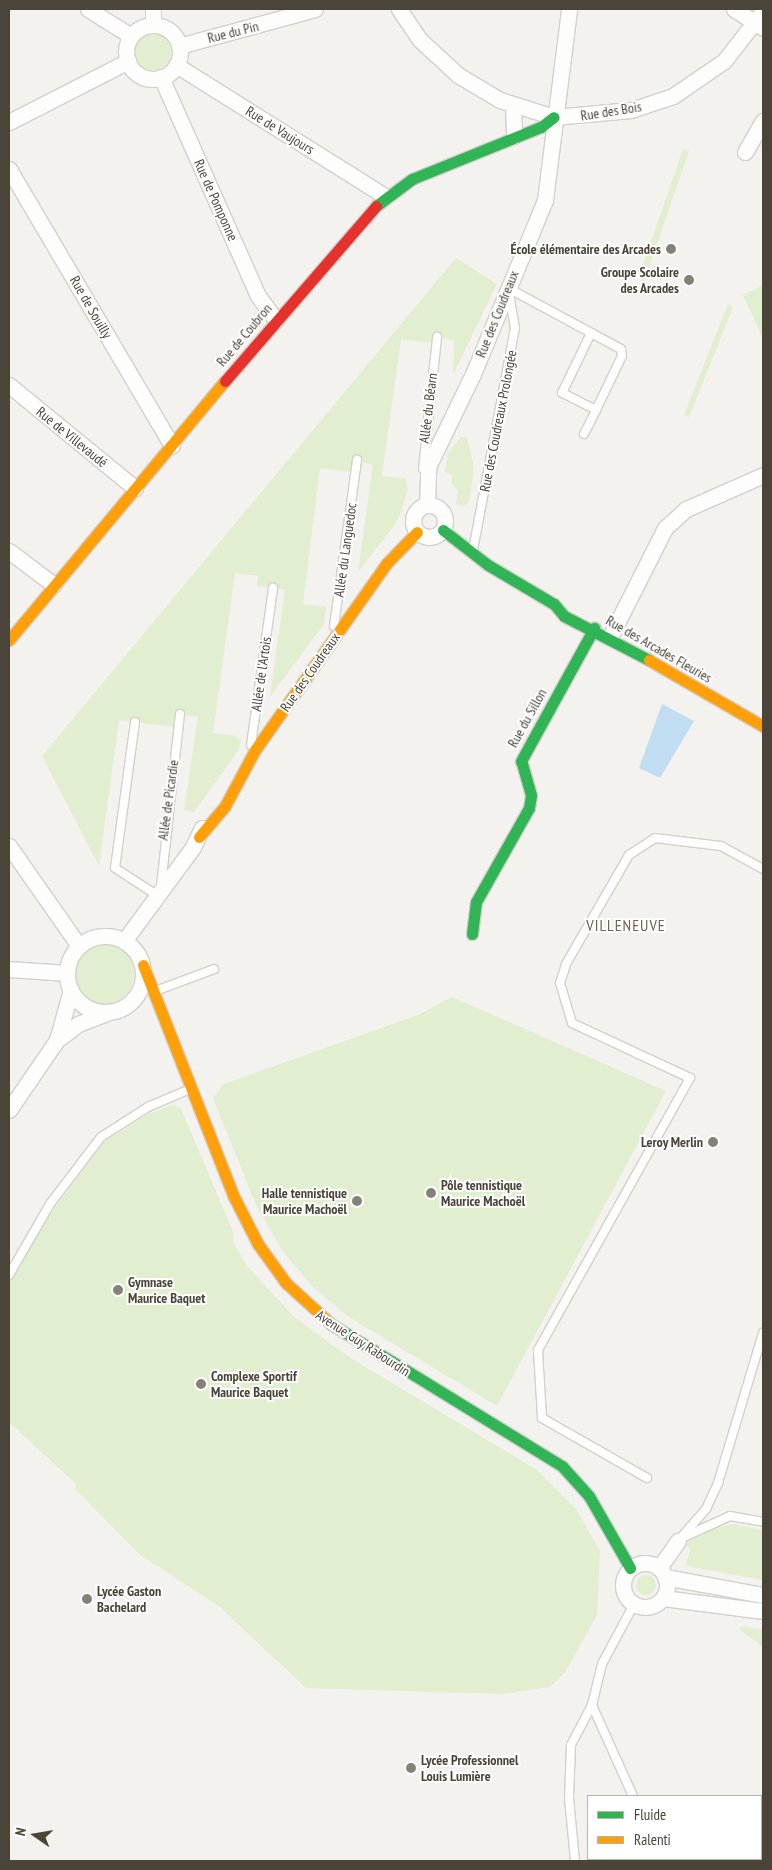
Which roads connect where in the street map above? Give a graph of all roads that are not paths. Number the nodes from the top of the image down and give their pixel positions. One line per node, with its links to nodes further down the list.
1 (88, 9): 9 (street)
2 (152, 9): 8 (street)
3 (315, 9): 10 (street, Rue du Pin)
4 (399, 9): 14 (street, Rue des Bois)
5 (569, 9): 15 (street, Rue des Coudreaux)
6 (734, 9): 7 (street)
7 (761, 21): 15 (street, Rue des Bois)
8 (153, 25): 9 (street); 10 (street)
9 (131, 36): 11 (street)
10 (179, 46): 12 (street)
11 (128, 62): 13 (street); 17 (street)
12 (176, 65): 13 (street); 21 (street, Rue de Vaujours)
13 (161, 77): 23 (street, Rue de Pomponne)
14 (513, 106): 15 (street, Rue des Bois); 18 (street)
15 (554, 117): 18 (street, Rue de Coubron); 22 (street, Rue des Coudreaux)
16 (763, 121): 19 (street)
17 (9, 122)
18 (514, 136): 21 (street, Rue de Coubron)
19 (745, 152)
20 (9, 169): 29 (street, Rue de Souilly)
21 (385, 196): 23 (street, Rue de Coubron)
22 (508, 288): 24 (lane); 32 (street, Rue des Coudreaux); 38 (lane, Rue des Coudreaux Prolongée)
23 (276, 320): 29 (street, Rue de Coubron)
24 (591, 334): 27 (lane); 27 (lane)
25 (437, 338): 32 (lane, Allée du Béarn)
26 (9, 385): 33 (street, Rue de Villevaudé)
27 (596, 410): 28 (lane)
28 (584, 434)
29 (172, 446): 33 (street, Rue de Coubron)
30 (358, 460): 44 (lane, Allée du Languedoc)
31 (763, 475): 42 (street)
32 (425, 478): 34 (street, Rue des Coudreaux)
33 (136, 488): 39 (street, Rue de Coubron)
34 (427, 505): 35 (street); 36 (street)
35 (443, 530): 36 (street); 38 (street, Rue des Arcades Fleuries)
36 (417, 532): 44 (street, Rue des Coudreaux)
37 (9, 551): 39 (street)
38 (472, 554): 41 (street, Rue des Arcades Fleuries)
39 (54, 585): 43 (street, Rue de Coubron)
40 (273, 588): 48 (lane, Allée de l'Artois)
41 (594, 628): 42 (street, Rue des Arcades Fleuries); 53 (street, Rue du Sillon)
42 (610, 637): 47 (street, Rue des Arcades Fleuries)
43 (9, 640)
44 (332, 641): 48 (street, Rue des Coudreaux)
45 (180, 714): 52 (lane, Allée de Picardie)
46 (135, 722): 52 (lane)
47 (763, 726)
48 (249, 760): 49 (street, Rue des Coudreaux)
49 (228, 794): 52 (street, Rue des Coudreaux)
50 (9, 846): 55 (street)
51 (763, 869): 69 (lane)
52 (158, 890): 54 (street, Rue des Coudreaux)
53 (472, 934)
54 (124, 940): 55 (street); 56 (street)
55 (79, 946): 59 (street)
56 (143, 965): 61 (street, Avenue Guy Rabourdin); 62 (street)
57 (9, 969): 59 (street)
58 (214, 969): 61 (lane)
59 (67, 973): 60 (street)
60 (71, 990): 63 (street); 64 (street)
61 (150, 993): 62 (street); 65 (street, Avenue Guy Rabourdin)
62 (124, 1008): 63 (street)
63 (107, 1012): 64 (street)
64 (57, 1040): 66 (street)
65 (191, 1088): 67 (lane); 72 (street, Avenue Guy Rabourdin)
66 (9, 1110)
67 (9, 1275)
68 (763, 1333): 71 (lane)
69 (647, 1478)
70 (763, 1522): 71 (lane)
71 (678, 1540): 73 (street)
72 (630, 1568): 73 (street); 76 (street)
73 (662, 1573): 74 (street); 75 (street)
74 (763, 1595)
75 (662, 1598): 76 (street); 77 (street)
76 (634, 1604): 78 (lane)
77 (763, 1611)
78 (592, 1705): 79 (lane); 80 (lane)
79 (633, 1795)
80 (574, 1861)

